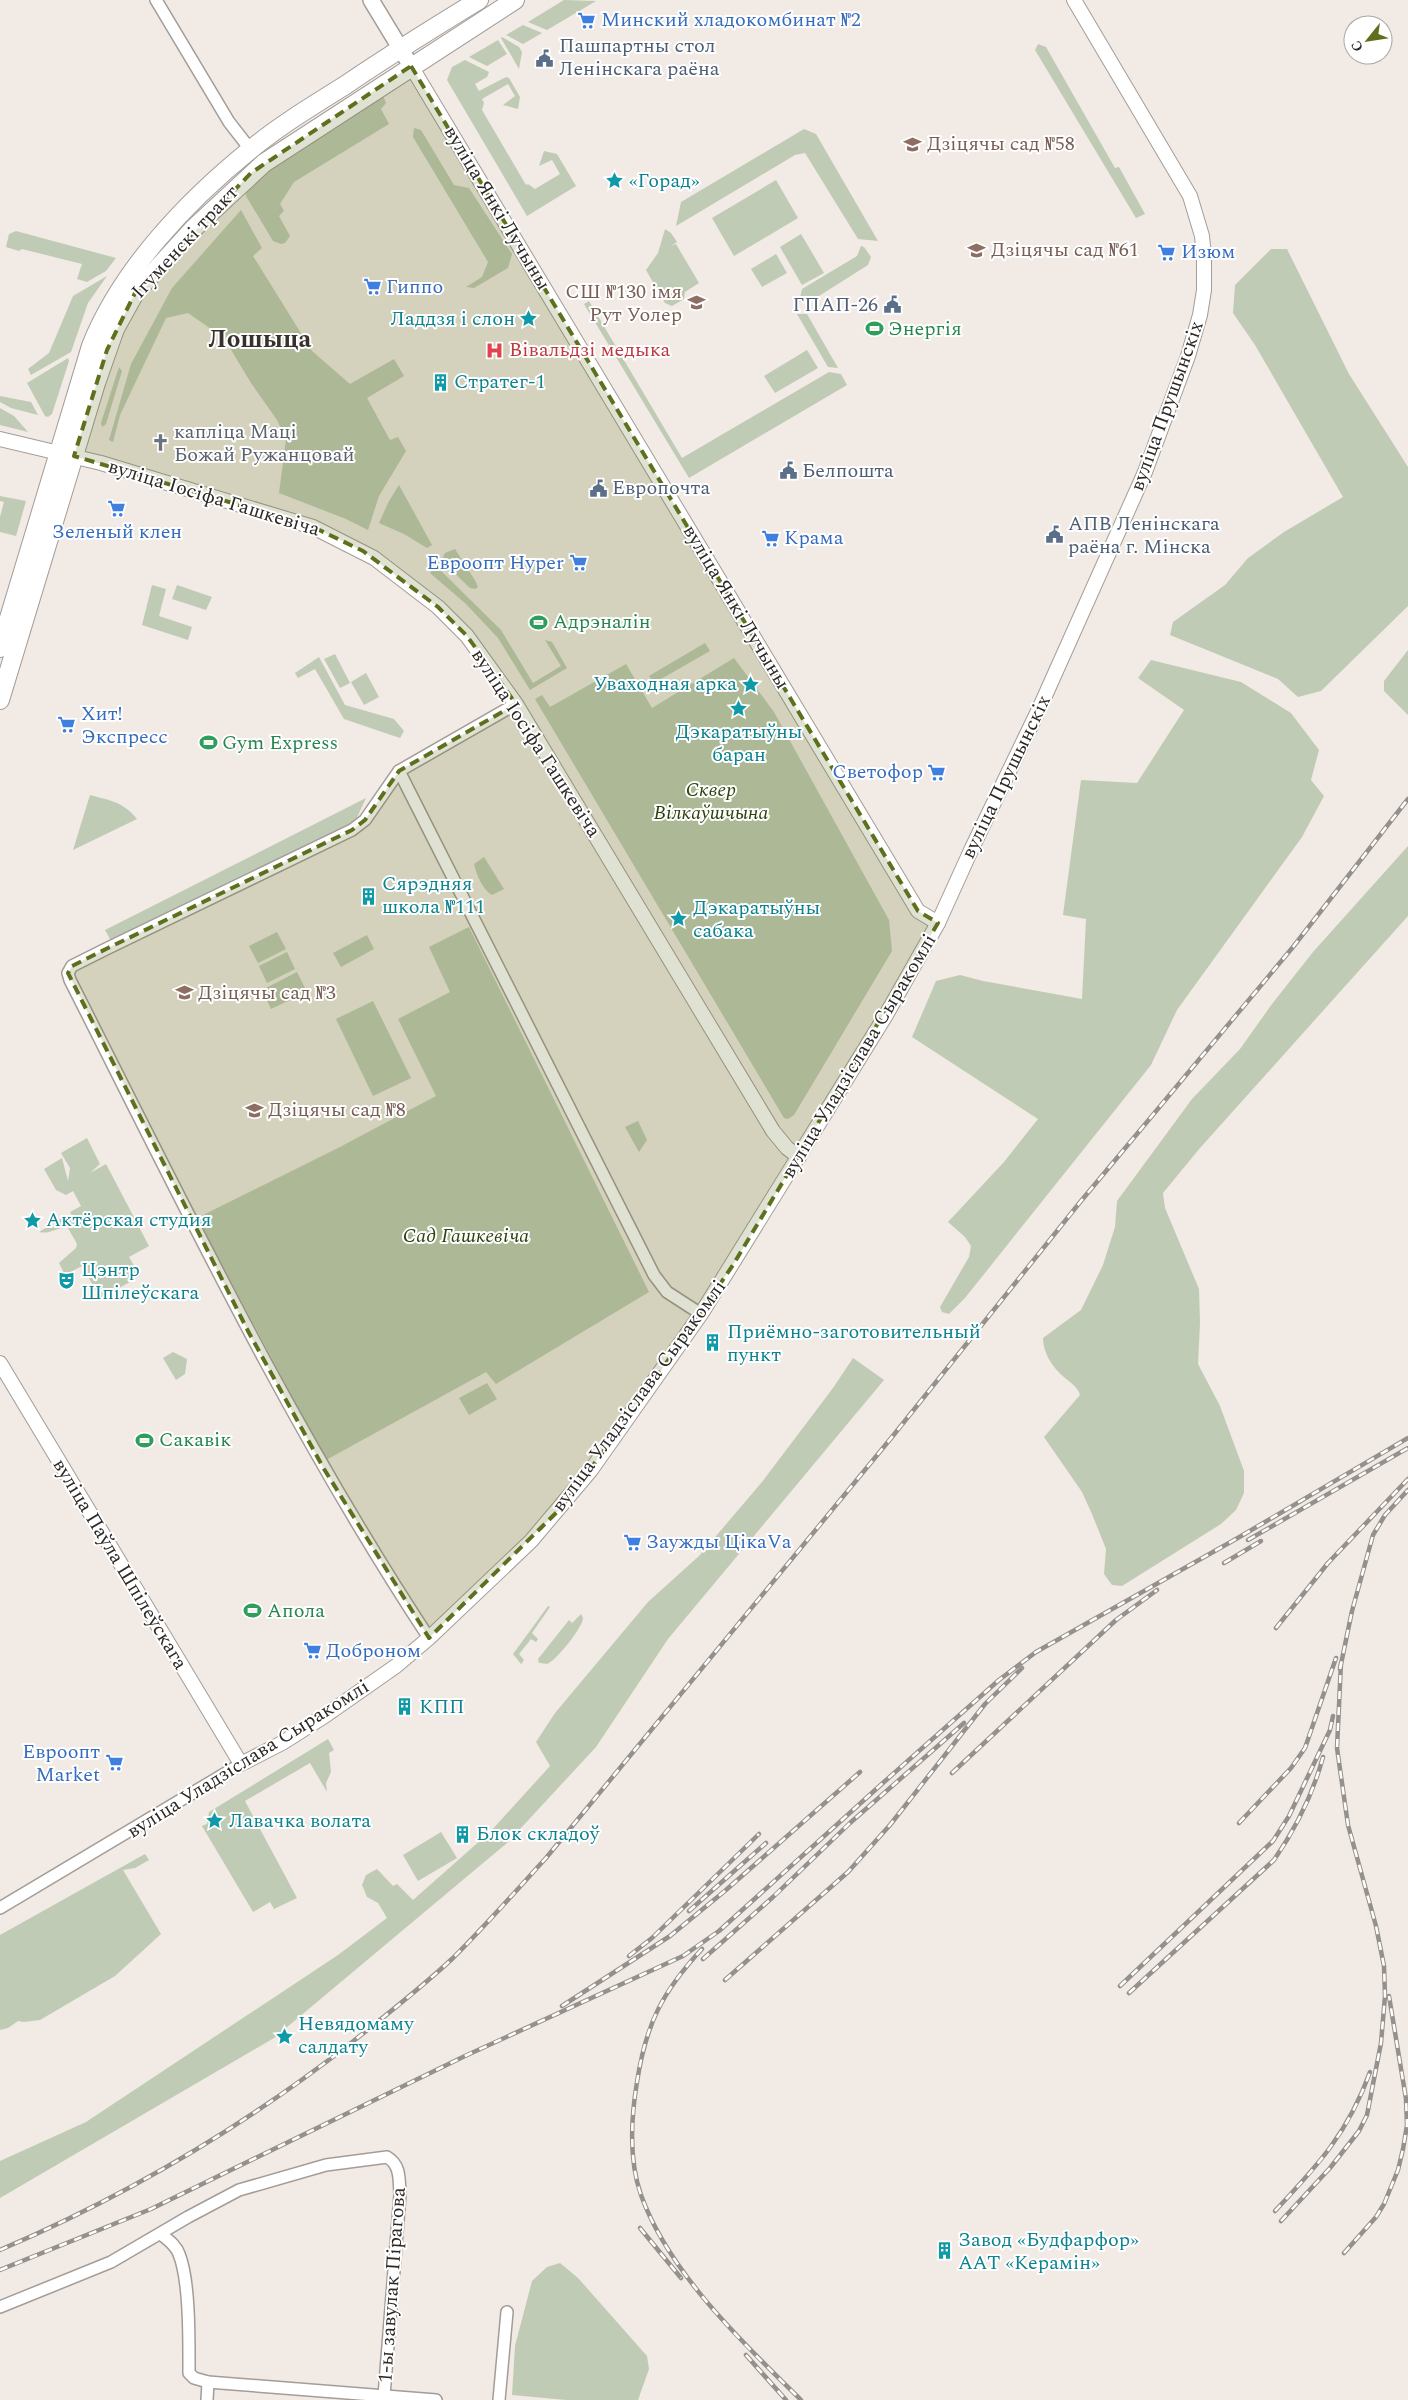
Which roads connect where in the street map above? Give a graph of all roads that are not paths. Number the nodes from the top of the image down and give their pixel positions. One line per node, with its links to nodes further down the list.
1 (156, 0): 8 (street)
2 (371, 0): 6 (main road, вуліца Янкі Лучыны)
3 (479, 0): 6 (main road, Ігуменскі тракт)
4 (515, 0): 7 (main road, Ігуменскі тракт)
5 (1074, 0): 15 (street, вуліца Прушынскіх)
6 (400, 48): 7 (main road, вуліца Янкі Лучыны); 8 (main road, Ігуменскі тракт)
7 (412, 66): 10 (main road, Ігуменскі тракт); 15 (street, вуліца Янкі Лучыны)
8 (250, 149): 10 (main road, Ігуменскі тракт)
9 (0, 439): 10 (street, вуліца Іосіфа Гашкевіча)
10 (66, 455): 11 (main road, Ігуменскі тракт); 12 (main road, Ігуменскі тракт); 13 (street, вуліца Іосіфа Гашкевіча)
11 (0, 648)
12 (0, 700)
13 (516, 704): 14 (street); 16 (street, вуліца Іосіфа Гашкевіча)
14 (399, 770): 17 (street); 20 (street)
15 (938, 923): 16 (street, вуліца Уладзіслава Сыракомлі)
16 (799, 1157): 17 (street, вуліца Уладзіслава Сыракомлі)
17 (701, 1314): 20 (street, вуліца Уладзіслава Сыракомлі)
18 (0, 1363): 19 (street, вуліца Паўла Шпілеўскага)
19 (5, 1383): 21 (street, вуліца Паўла Шпілеўскага)
20 (429, 1638): 21 (street, вуліца Уладзіслава Сыракомлі)
21 (241, 1764): 22 (street, вуліца Уладзіслава Сыракомлі)
22 (0, 1908)
23 (161, 2234): 24 (street); 26 (street); 27 (street, 1-ы завулак Пірагова)
24 (0, 2307)
25 (507, 2312): 30 (street)
26 (208, 2382): 27 (street); 28 (street)
27 (384, 2396): 29 (street)
28 (207, 2400)
29 (436, 2400)
30 (499, 2400)

